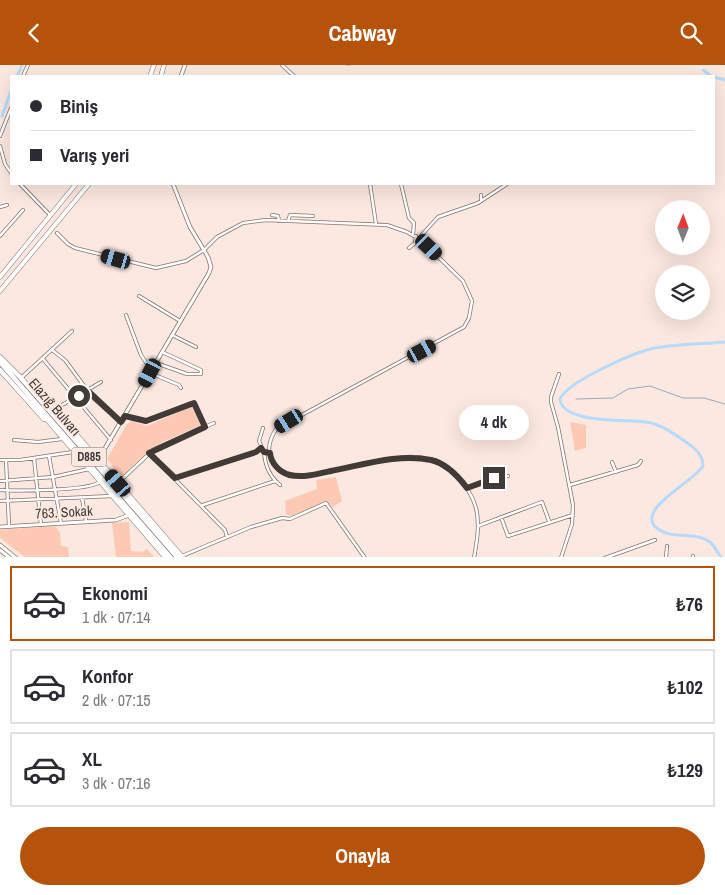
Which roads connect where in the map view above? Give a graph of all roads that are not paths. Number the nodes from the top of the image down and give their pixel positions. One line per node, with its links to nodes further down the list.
1 (282, 65): 2 (street)
2 (293, 75)
3 (10, 109): 4 (street)
4 (1, 131): 5 (street)
5 (0, 136)
6 (0, 146): 7 (street)
7 (10, 172)
8 (21, 185): 22 (street)
9 (75, 185): 15 (main road)
10 (89, 185): 17 (main road)
11 (173, 185): 32 (street)
12 (370, 185): 27 (street)
13 (401, 185): 30 (street)
14 (505, 185): 18 (street)
15 (68, 193): 17 (main road); 22 (main road)
16 (481, 195): 18 (street)
17 (76, 201): 34 (main road)
18 (481, 201): 30 (street)
19 (8, 205): 20 (street)
20 (0, 207)
21 (23, 210): 29 (street)
22 (50, 215): 33 (main road)
23 (272, 215): 25 (street)
24 (313, 216): 26 (street)
25 (279, 221): 26 (street); 32 (street)
26 (288, 221): 27 (street)
27 (376, 224): 30 (street)
28 (57, 233): 32 (street)
29 (0, 236)
30 (416, 236): 31 (street); 70 (street)
31 (409, 248)
32 (204, 250): 37 (street)
33 (0, 277)
34 (0, 291)
35 (140, 296): 37 (street)
36 (126, 315): 48 (street)
37 (180, 321): 39 (street)
38 (72, 331): 41 (street)
39 (172, 335): 40 (street); 42 (street)
40 (196, 347)
41 (52, 350): 44 (street); 53 (street)
42 (162, 353): 46 (street); 46 (street)
43 (0, 357): 50 (highway, Elazığ Bulvarı / D885)
44 (43, 359): 50 (street); 55 (street)
45 (0, 362): 54 (highway, Elazığ Bulvarı / D885)
46 (156, 363): 48 (street)
47 (0, 370): 60 (highway)
48 (150, 372): 52 (street); 57 (street)
49 (560, 374): 90 (street)
50 (22, 378): 56 (highway, Elazığ Bulvarı / D885)
51 (101, 382): 53 (street)
52 (181, 388)
53 (88, 391): 55 (street); 58 (street)
54 (31, 397): 60 (highway); 121 (highway, Elazığ Bulvarı / D885)
55 (76, 398): 56 (street); 65 (street)
56 (50, 412): 75 (highway); 122 (highway, Elazığ Bulvarı / D885)
57 (125, 416): 58 (street); 61 (street)
58 (121, 422): 65 (street)
59 (214, 423): 61 (street)
60 (50, 424): 63 (highway)
61 (205, 427): 69 (street)
62 (263, 428): 66 (street)
63 (62, 439): 64 (street); 67 (highway)
64 (14, 440)
65 (111, 440): 75 (street)
66 (261, 448): 68 (street); 82 (street)
67 (73, 451): 71 (street); 78 (highway)
68 (264, 452): 70 (street); 86 (street)
69 (149, 453): 82 (street); 88 (street)
70 (270, 453): 91 (street)
71 (49, 456): 72 (street); 81 (street)
72 (34, 458): 74 (street); 83 (street)
73 (0, 460): 74 (street)
74 (6, 460): 85 (street)
75 (98, 460): 88 (highway)
76 (641, 461): 79 (street)
77 (612, 462): 79 (street)
78 (89, 469): 81 (street); 87 (highway)
79 (616, 472): 90 (street)
80 (508, 476): 91 (street)
81 (53, 477): 83 (street); 93 (street)
82 (175, 478): 113 (street)
83 (37, 479): 85 (street); 92 (street)
84 (0, 481): 85 (street)
85 (7, 481): 95 (street)
86 (275, 481): 89 (street); 102 (street)
87 (100, 482): 93 (street); 96 (highway)
88 (118, 483): 122 (highway)
89 (280, 485)
90 (570, 485): 104 (street)
91 (467, 488): 110 (street)
92 (38, 489): 93 (street); 95 (street); 98 (street)
93 (56, 489): 99 (street)
94 (0, 491): 95 (street)
95 (7, 491): 100 (street)
96 (112, 496): 97 (street); 103 (highway)
97 (82, 498): 99 (street); 107 (street)
98 (40, 499): 99 (street); 100 (street); 109 (street)
99 (58, 499): 108 (street)
100 (8, 500): 101 (street); 112 (street)
101 (0, 501)
102 (203, 505)
103 (129, 515): 107 (street, 763. Sokak); 120 (highway)
104 (573, 515): 106 (street); 125 (street)
105 (501, 517): 106 (street); 106 (street); 110 (street)
106 (548, 521)
107 (86, 522): 108 (street, 763. Sokak)
108 (61, 523): 109 (street, 763. Sokak)
109 (41, 525): 112 (street, 763. Sokak)
110 (478, 526): 124 (street)
111 (0, 527): 112 (street, 763. Sokak)
112 (10, 527)
113 (227, 537): 122 (street); 123 (street)
114 (654, 540): 126 (street)
115 (0, 545): 119 (street)
116 (667, 546): 127 (street)
117 (0, 550): 118 (street)
118 (10, 557)
119 (16, 557)
120 (166, 557)
121 (171, 557)
122 (181, 557)
123 (365, 557)
124 (474, 557)
125 (561, 557)
126 (605, 557)
127 (666, 557)

